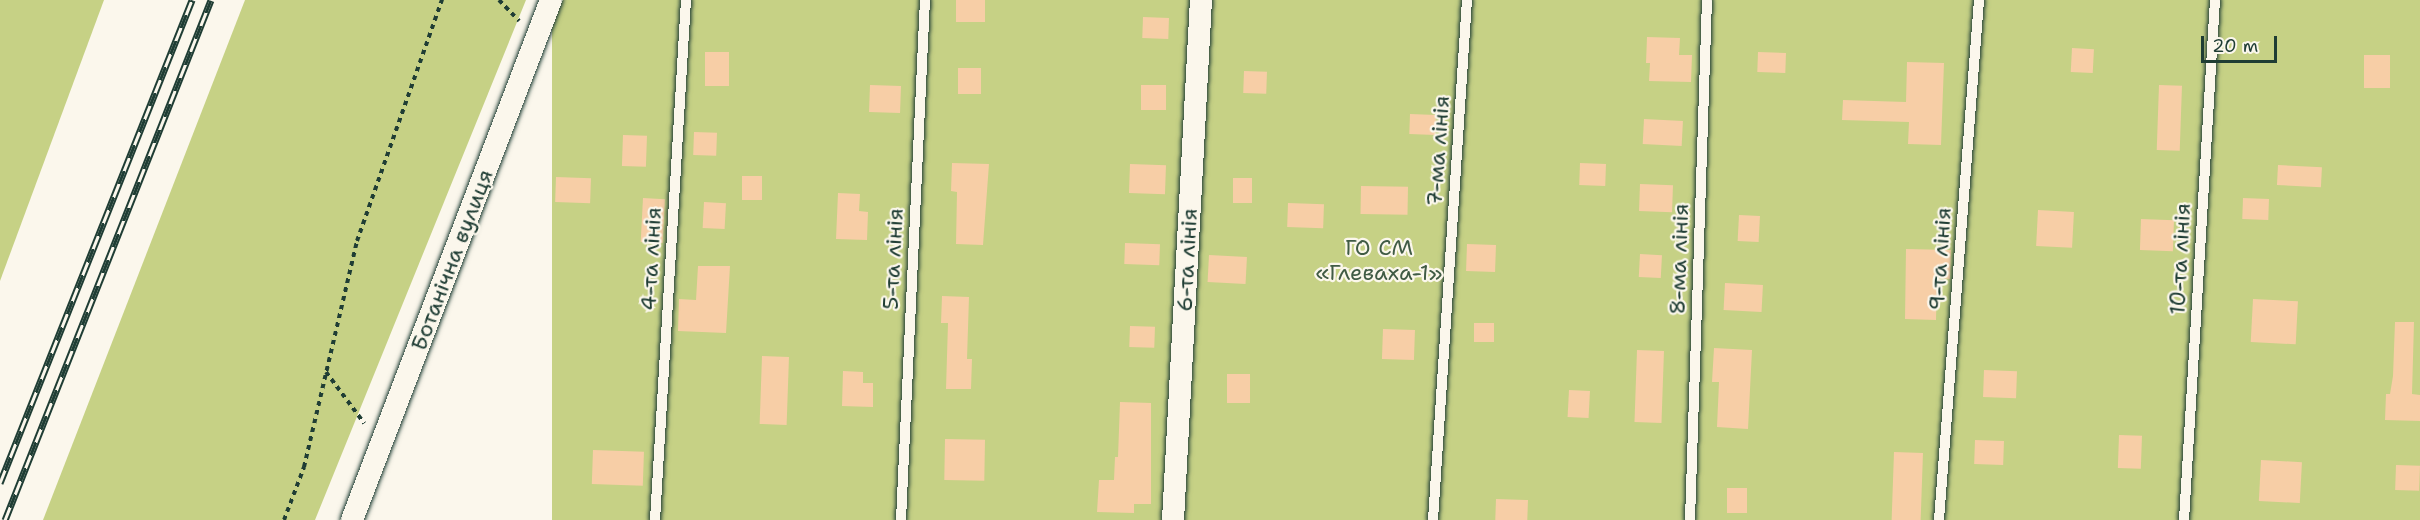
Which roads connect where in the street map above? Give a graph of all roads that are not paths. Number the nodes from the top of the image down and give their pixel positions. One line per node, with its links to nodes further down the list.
1 (551, 0): 9 (street, Ботанічна вулиця)
2 (686, 0): 10 (lane, 4-та лінія)
3 (925, 0): 11 (lane, 5-та лінія)
4 (1201, 0): 12 (street, 6-та лінія)
5 (1467, 0): 13 (lane, 7-ма лінія)
6 (1707, 0): 14 (lane, 8-ма лінія)
7 (1979, 0): 15 (lane, 9-та лінія)
8 (2215, 0): 16 (lane, 10-та лінія)
9 (352, 520)
10 (655, 520)
11 (901, 520)
12 (1173, 520)
13 (1433, 520)
14 (1690, 520)
15 (1939, 520)
16 (2184, 520)

